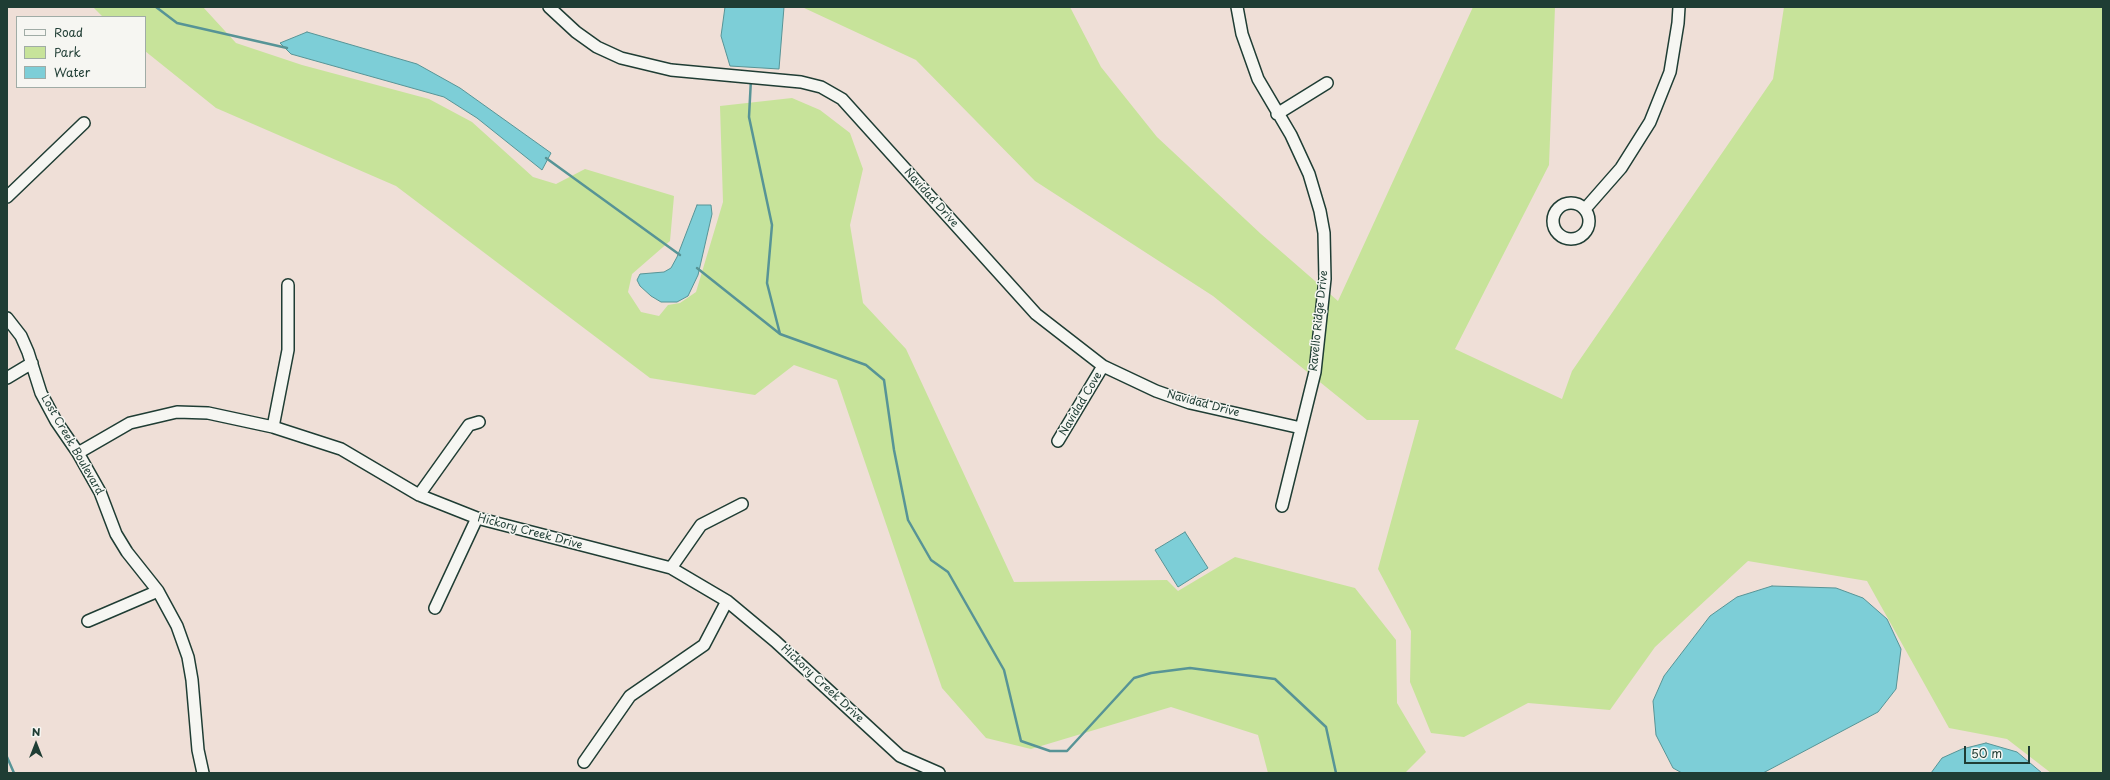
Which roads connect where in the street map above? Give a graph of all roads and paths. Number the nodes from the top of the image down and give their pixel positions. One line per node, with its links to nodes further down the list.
1 (549, 7): 12 (street, Navidad Drive)
2 (1237, 7): 5 (street, Ravello Ridge Drive)
3 (1679, 7): 8 (street)
4 (1327, 83): 5 (street)
5 (1277, 114): 16 (street, Ravello Ridge Drive)
6 (84, 123): 7 (street)
7 (7, 197)
8 (1585, 209)
9 (288, 285): 15 (street)
10 (7, 318): 11 (street, Lost Creek Boulevard)
11 (32, 363): 13 (street); 18 (street, Lost Creek Boulevard)
12 (1103, 366): 16 (street, Navidad Drive); 17 (street, Navidad Cove)
13 (7, 378)
14 (479, 422): 19 (street)
15 (272, 427): 18 (street, Hickory Creek Drive); 19 (street, Hickory Creek Drive)
16 (1301, 428): 21 (street, Ravello Ridge Drive)
17 (1058, 441)
18 (78, 453): 24 (street, Lost Creek Boulevard)
19 (419, 495): 22 (street, Hickory Creek Drive)
20 (742, 504): 23 (street)
21 (1282, 506)
22 (477, 518): 23 (street, Hickory Creek Drive); 26 (street)
23 (671, 568): 25 (street, Hickory Creek Drive)
24 (158, 591): 27 (street); 29 (street, Lost Creek Boulevard)
25 (727, 601): 28 (street); 30 (street, Hickory Creek Drive)
26 (435, 608)
27 (88, 621)
28 (584, 762)
29 (203, 773)
30 (939, 773)

